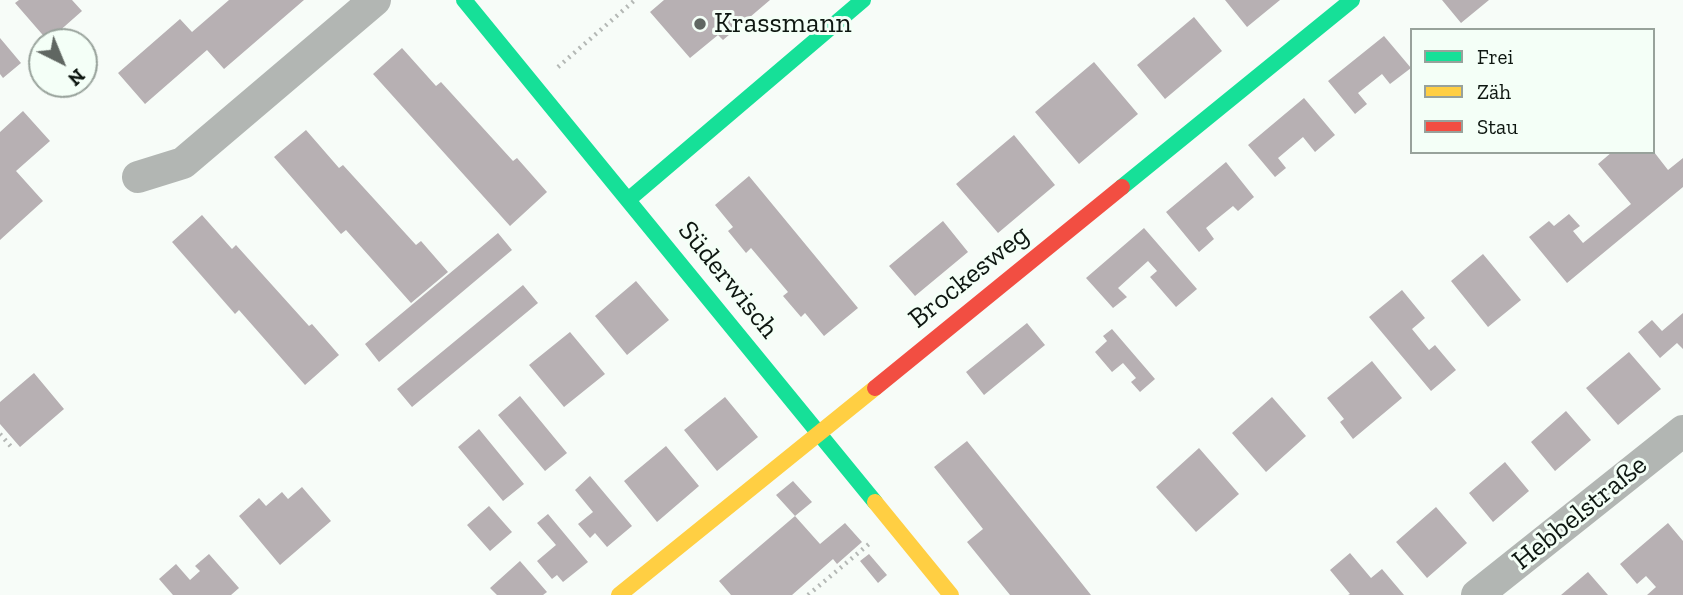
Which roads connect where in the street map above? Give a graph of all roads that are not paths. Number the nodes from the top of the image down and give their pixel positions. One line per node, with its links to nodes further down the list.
1 (375, 0): 5 (street)
2 (464, 0): 6 (street, Süderwisch)
3 (863, 0): 6 (street)
4 (1352, 0): 8 (street, Brockesweg)
5 (138, 177)
6 (628, 200): 8 (street, Süderwisch)
7 (1683, 431): 11 (street, Hebbelstraße)
8 (818, 432): 9 (street, Brockesweg); 10 (street, Süderwisch)
9 (619, 595)
10 (951, 595)
11 (1477, 595)

